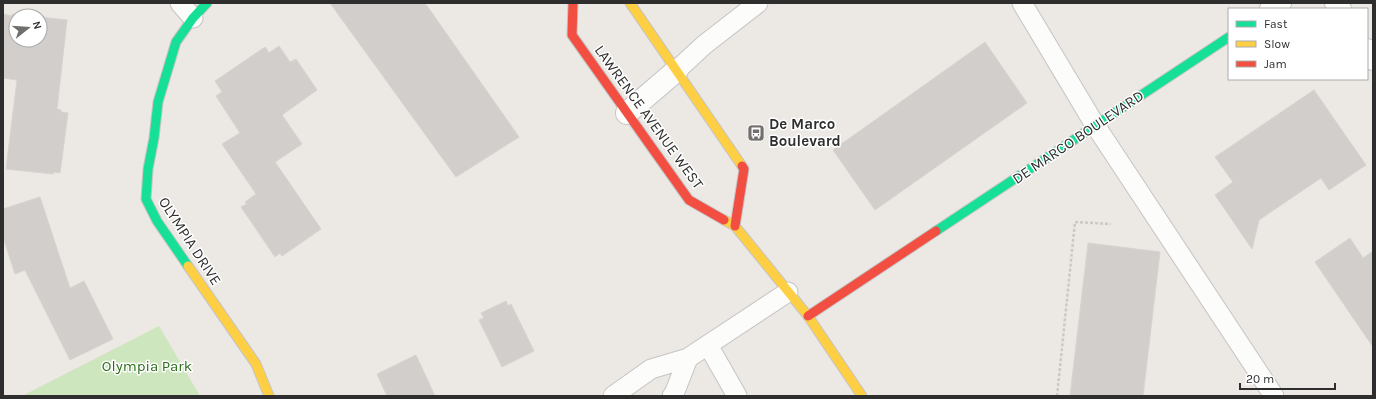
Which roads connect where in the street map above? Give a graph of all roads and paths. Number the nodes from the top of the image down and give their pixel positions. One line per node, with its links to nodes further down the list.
1 (180, 3): 7 (lane)
2 (207, 3): 7 (street, OLYMPIA DRIVE)
3 (573, 3): 10 (street, LAWRENCE AVENUE WEST)
4 (630, 3): 9 (street)
5 (758, 3): 9 (lane)
6 (1022, 3): 11 (lane)
7 (193, 18): 18 (street, OLYMPIA DRIVE)
8 (1228, 38): 11 (street, DE MARCO BOULEVARD)
9 (677, 70): 10 (street); 13 (street)
10 (628, 113): 13 (street, LAWRENCE AVENUE WEST)
11 (1095, 125): 15 (street, DE MARCO BOULEVARD); 24 (lane)
12 (1111, 224): 23 (path)
13 (735, 226): 14 (street, LAWRENCE AVENUE WEST)
14 (788, 292): 15 (street, LAWRENCE AVENUE WEST); 16 (lane)
15 (808, 316): 22 (street, LAWRENCE AVENUE WEST)
16 (708, 345): 17 (lane); 21 (lane)
17 (688, 358): 19 (lane); 20 (lane)
18 (269, 396)
19 (613, 396)
20 (672, 396)
21 (737, 396)
22 (862, 396)
23 (1057, 396)
24 (1274, 396)

